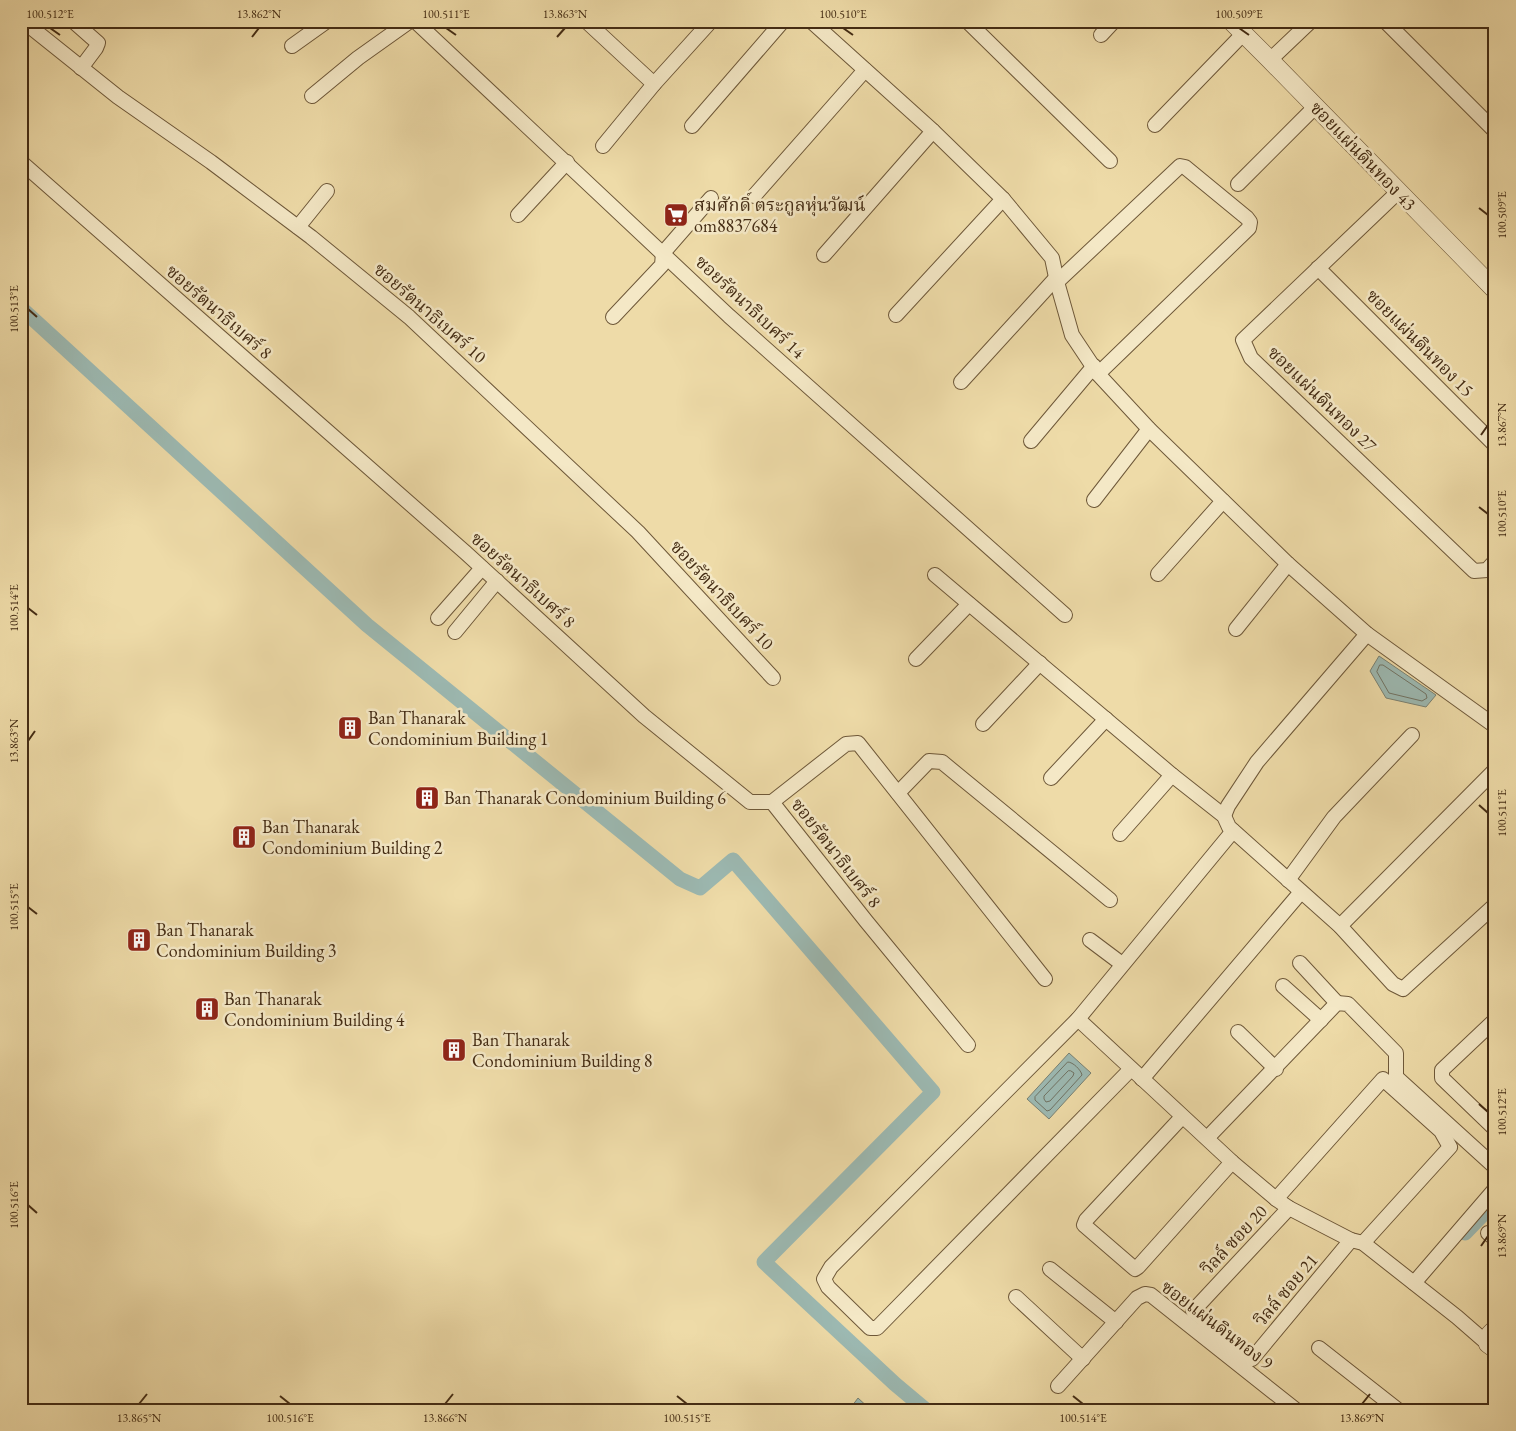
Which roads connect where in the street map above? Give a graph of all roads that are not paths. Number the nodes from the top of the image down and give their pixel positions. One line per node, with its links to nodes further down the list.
1 (22, 21): 19 (street, ซอยรัตนาธิเบศร์ 10)
2 (73, 21): 19 (street)
3 (327, 21): 17 (street)
4 (410, 21): 22 (street)
5 (415, 21): 31 (street, ซอยรัตนาธิเบศร์ 14)
6 (586, 21): 21 (street)
7 (783, 21): 24 (street)
8 (811, 21): 20 (street)
9 (967, 21): 29 (street)
10 (1114, 21): 16 (street)
11 (1231, 21): 15 (street, ซอยแผ่นดินทอง 43)
12 (1311, 21): 18 (street)
13 (1385, 21): 27 (street)
14 (707, 23): 21 (street)
15 (1243, 34): 18 (street, ซอยแผ่นดินทอง 43); 25 (street)
16 (1101, 35)
17 (292, 46)
18 (1270, 60): 23 (street, ซอยแผ่นดินทอง 43)
19 (81, 68): 39 (street, ซอยรัตนาธิเบศร์ 10)
20 (865, 70): 26 (street); 35 (street)
21 (654, 84): 28 (street)
22 (312, 96)
23 (1316, 106): 32 (street); 34 (street, ซอยแผ่นดินทอง 43)
24 (692, 126)
25 (1155, 126)
26 (934, 131): 37 (street); 41 (street)
27 (1495, 131)
28 (604, 146)
29 (1110, 161)
30 (21, 162): 56 (street, ซอยรัตนาธิเบศร์ 8)
31 (567, 162): 38 (street); 40 (street, ซอยรัตนาธิเบศร์ 14)
32 (1238, 184)
33 (327, 191): 39 (street)
34 (1398, 192): 42 (street, ซอยแผ่นดินทอง 27); 44 (street, ซอยแผ่นดินทอง 43)
35 (754, 196)
36 (710, 198): 40 (street)
37 (1003, 199): 43 (street); 45 (street)
38 (518, 215)
39 (298, 227): 68 (street, ซอยรัตนาธิเบศร์ 10)
40 (664, 253): 46 (street); 61 (street, ซอยรัตนาธิเบศร์ 14)
41 (824, 256)
42 (1318, 268): 51 (street, ซอยแผ่นดินทอง 15); 54 (street, ซอยแผ่นดินทอง 27)
43 (1057, 280): 47 (street); 47 (street); 48 (street)
44 (1495, 290)
45 (896, 315)
46 (613, 317)
47 (1096, 370): 49 (street); 50 (street)
48 (962, 382)
49 (1149, 429): 52 (street); 53 (street)
50 (1030, 440)
51 (1495, 445)
52 (1094, 500)
53 (1223, 501): 55 (street); 57 (street)
54 (1495, 561)
55 (1288, 564): 63 (street); 65 (street)
56 (482, 568): 59 (street, ซอยรัตนาธิเบศร์ 8); 62 (street)
57 (1158, 574)
58 (935, 575): 60 (street)
59 (497, 581): 64 (street); 77 (street, ซอยรัตนาธิเบศร์ 8)
60 (969, 604): 66 (street); 67 (street)
61 (1064, 615)
62 (438, 618)
63 (1236, 629)
64 (455, 632)
65 (1367, 634): 71 (street); 78 (street)
66 (916, 659)
67 (1040, 663): 69 (street); 70 (street)
68 (773, 678)
69 (1106, 719): 74 (street); 75 (street)
70 (983, 724)
71 (1495, 726)
72 (1412, 735): 81 (street)
73 (1495, 770): 85 (street)
74 (1172, 775): 78 (street); 80 (street)
75 (1051, 778)
76 (898, 793): 77 (street); 83 (street); 89 (street)
77 (772, 802): 96 (street, ซอยรัตนาธิเบศร์ 8)
78 (1224, 816): 79 (street)
79 (1233, 831): 81 (street); 88 (street)
80 (1120, 834)
81 (1288, 880): 82 (street)
82 (1301, 892): 85 (street); 99 (street)
83 (1110, 900)
84 (1495, 905): 85 (street)
85 (1340, 926)
86 (1090, 940): 88 (street)
87 (1300, 963): 91 (street)
88 (1122, 964): 92 (street)
89 (1046, 979)
90 (1283, 986): 93 (street)
91 (1337, 1003): 93 (street); 104 (street)
92 (1078, 1019): 98 (street); 98 (street)
93 (1321, 1020): 97 (street)
94 (1495, 1020): 101 (street)
95 (1238, 1032): 97 (street)
96 (968, 1045)
97 (1276, 1068): 102 (street)
98 (1131, 1069): 99 (street)
99 (1142, 1079): 100 (street)
100 (1182, 1116): 103 (street); 103 (street)
101 (1495, 1130)
102 (1212, 1133)
103 (1232, 1162): 106 (street)
104 (1495, 1167)
105 (1495, 1190): 110 (street)
106 (1276, 1199): 107 (street); 108 (street)
107 (1289, 1208): 108 (street); 113 (street, วิลล์ ซอย 20)
108 (1357, 1242): 110 (street); 113 (street, วิลล์ ซอย 21)
109 (1050, 1269): 112 (street)
110 (1414, 1283): 114 (street)
111 (1016, 1297): 116 (street)
112 (1116, 1322): 116 (street, ซอยแผ่นดินทอง 9); 118 (street, ซอยแผ่นดินทอง 9)
113 (1224, 1336)
114 (1493, 1341)
115 (1319, 1348): 119 (street)
116 (1083, 1359): 117 (street, ซอยแผ่นดินทอง 9)
117 (1058, 1386)
118 (1296, 1410)
119 (1398, 1410)

